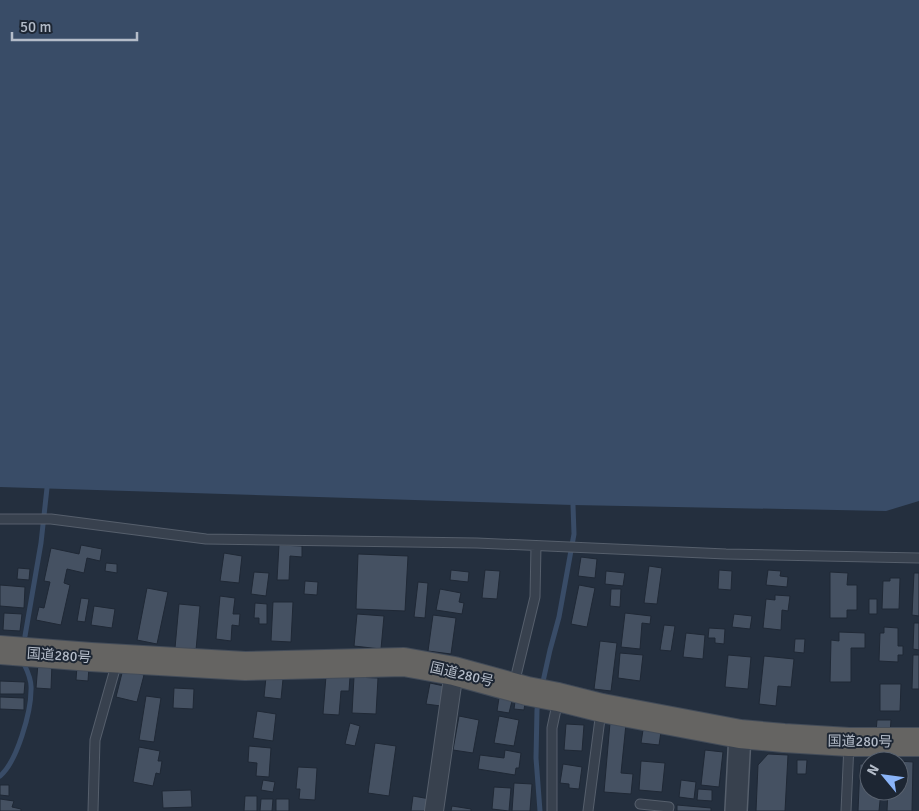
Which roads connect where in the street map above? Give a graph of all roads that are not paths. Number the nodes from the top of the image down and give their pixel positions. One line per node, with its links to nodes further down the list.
1 (0, 519): 2 (lane)
2 (536, 546): 3 (lane); 7 (lane)
3 (919, 558)
4 (0, 650): 5 (highway, 国道280号)
5 (118, 658): 6 (highway, 国道280号); 13 (lane)
6 (454, 671): 7 (highway, 国道280号); 14 (street)
7 (538, 693): 8 (highway, 国道280号); 15 (lane)
8 (602, 708): 9 (highway, 国道280号); 16 (lane)
9 (740, 734): 10 (highway, 国道280号); 18 (street)
10 (850, 742): 11 (highway, 国道280号); 19 (lane)
11 (919, 742)
12 (640, 804): 17 (lane)
13 (93, 811)
14 (434, 811)
15 (552, 811)
16 (588, 811)
17 (668, 811)
18 (736, 811)
19 (846, 811)

